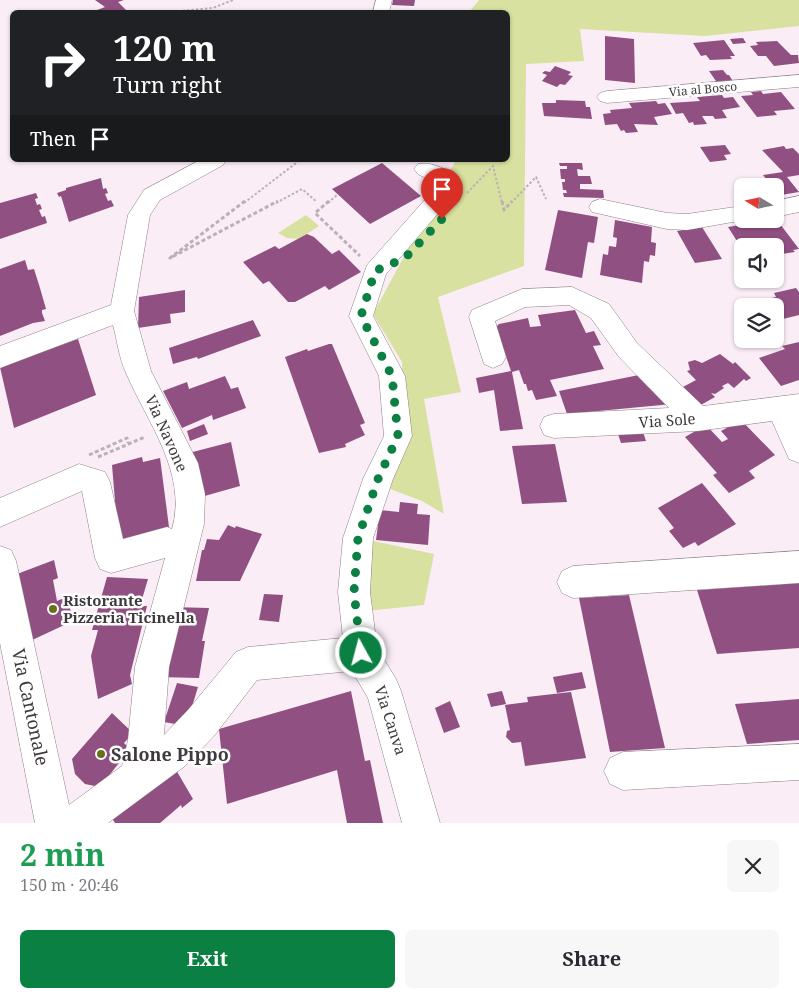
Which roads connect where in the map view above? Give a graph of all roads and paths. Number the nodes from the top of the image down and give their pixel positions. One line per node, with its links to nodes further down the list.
1 (233, 0): 2 (path)
2 (191, 10)
3 (799, 81): 4 (street, Via al Bosco)
4 (607, 96)
5 (212, 162): 17 (street, Via Navone)
6 (297, 162): 11 (path)
7 (424, 169): 16 (street, Via Canva)
8 (338, 194): 16 (path)
9 (466, 194): 10 (path)
10 (546, 200)
11 (317, 202)
12 (799, 204): 13 (street)
13 (784, 206)
14 (600, 207): 15 (street)
15 (734, 215)
16 (375, 271): 29 (street, Via Canva)
17 (122, 311): 19 (street); 32 (street, Via Navone)
18 (493, 357): 21 (street)
19 (0, 358)
20 (789, 407): 21 (street, Via Sole); 23 (street, Via Sole)
21 (698, 419): 22 (street, Via Sole)
22 (554, 426)
23 (799, 450)
24 (0, 513): 25 (street)
25 (167, 542)
26 (0, 561): 33 (street, Via Cantonale)
27 (799, 567): 28 (street)
28 (573, 582)
29 (361, 653): 32 (street); 35 (street, Via Canva)
30 (799, 762): 31 (street)
31 (623, 771)
32 (139, 776): 34 (street)
33 (54, 823)
34 (76, 823)
35 (421, 823)

